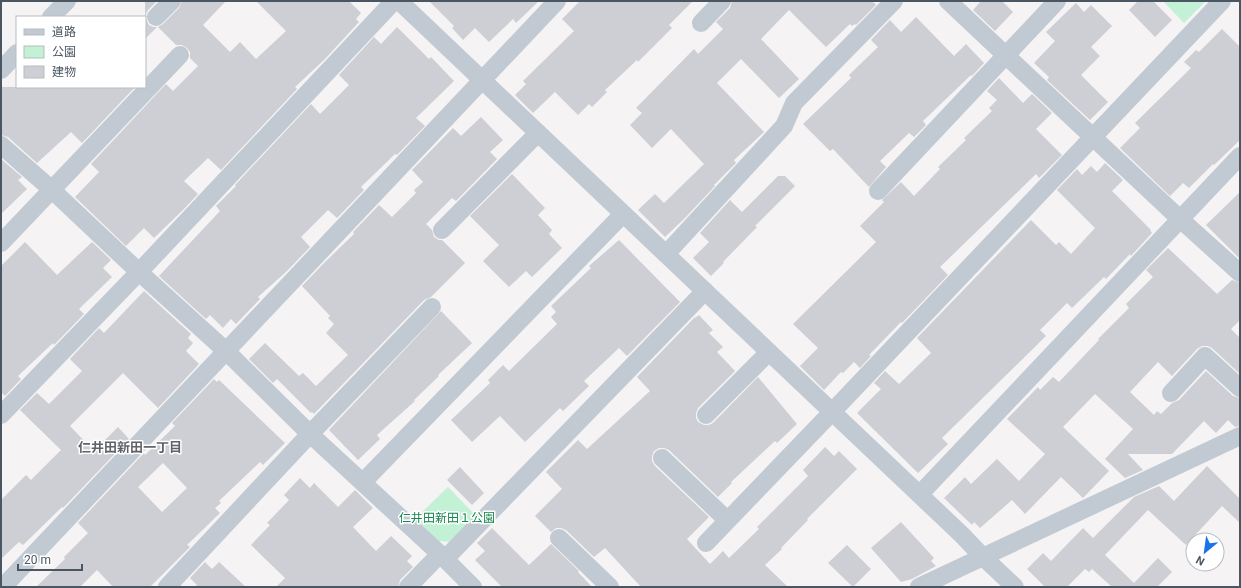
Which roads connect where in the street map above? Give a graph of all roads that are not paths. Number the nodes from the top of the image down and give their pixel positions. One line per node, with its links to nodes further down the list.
1 (67, 1): 11 (street)
2 (172, 1): 12 (street)
3 (394, 1): 30 (street)
4 (399, 1): 18 (street)
5 (557, 1): 18 (street)
6 (722, 1): 13 (street)
7 (894, 1): 29 (street)
8 (948, 1): 16 (street)
9 (1057, 1): 16 (street)
10 (1222, 1): 20 (street)
11 (52, 16)
12 (156, 17)
13 (701, 23)
14 (16, 54): 17 (street)
15 (180, 55): 23 (street)
16 (1006, 55): 20 (street); 24 (street)
17 (1, 70)
18 (482, 80): 19 (street); 34 (street)
19 (538, 133): 25 (street); 27 (street)
20 (1093, 137): 26 (street); 38 (street)
21 (1, 145): 23 (street)
22 (1240, 156): 26 (street)
23 (51, 189): 28 (street); 30 (street)
24 (878, 191)
25 (624, 214): 29 (street); 44 (street)
26 (1180, 219): 31 (street); 45 (street)
27 (442, 230)
28 (1, 243)
29 (666, 254): 32 (street)
30 (139, 272): 34 (street); 39 (street)
31 (1240, 273)
32 (706, 291): 35 (street); 49 (street)
33 (432, 307): 41 (street)
34 (226, 352): 41 (street); 51 (street)
35 (769, 352): 38 (street); 40 (street)
36 (1240, 388): 37 (street)
37 (1170, 393)
38 (832, 412): 45 (street); 46 (street)
39 (1, 415)
40 (706, 415)
41 (310, 434): 44 (street); 52 (street)
42 (1240, 436): 50 (street)
43 (662, 458): 46 (street)
44 (363, 482): 49 (street)
45 (920, 494): 50 (street)
46 (727, 520): 48 (street)
47 (559, 538): 55 (street)
48 (706, 542)
49 (442, 556): 53 (street); 54 (street)
50 (983, 557): 56 (street); 57 (street)
51 (3, 587)
52 (167, 587)
53 (408, 587)
54 (473, 587)
55 (610, 587)
56 (918, 587)
57 (1015, 587)

